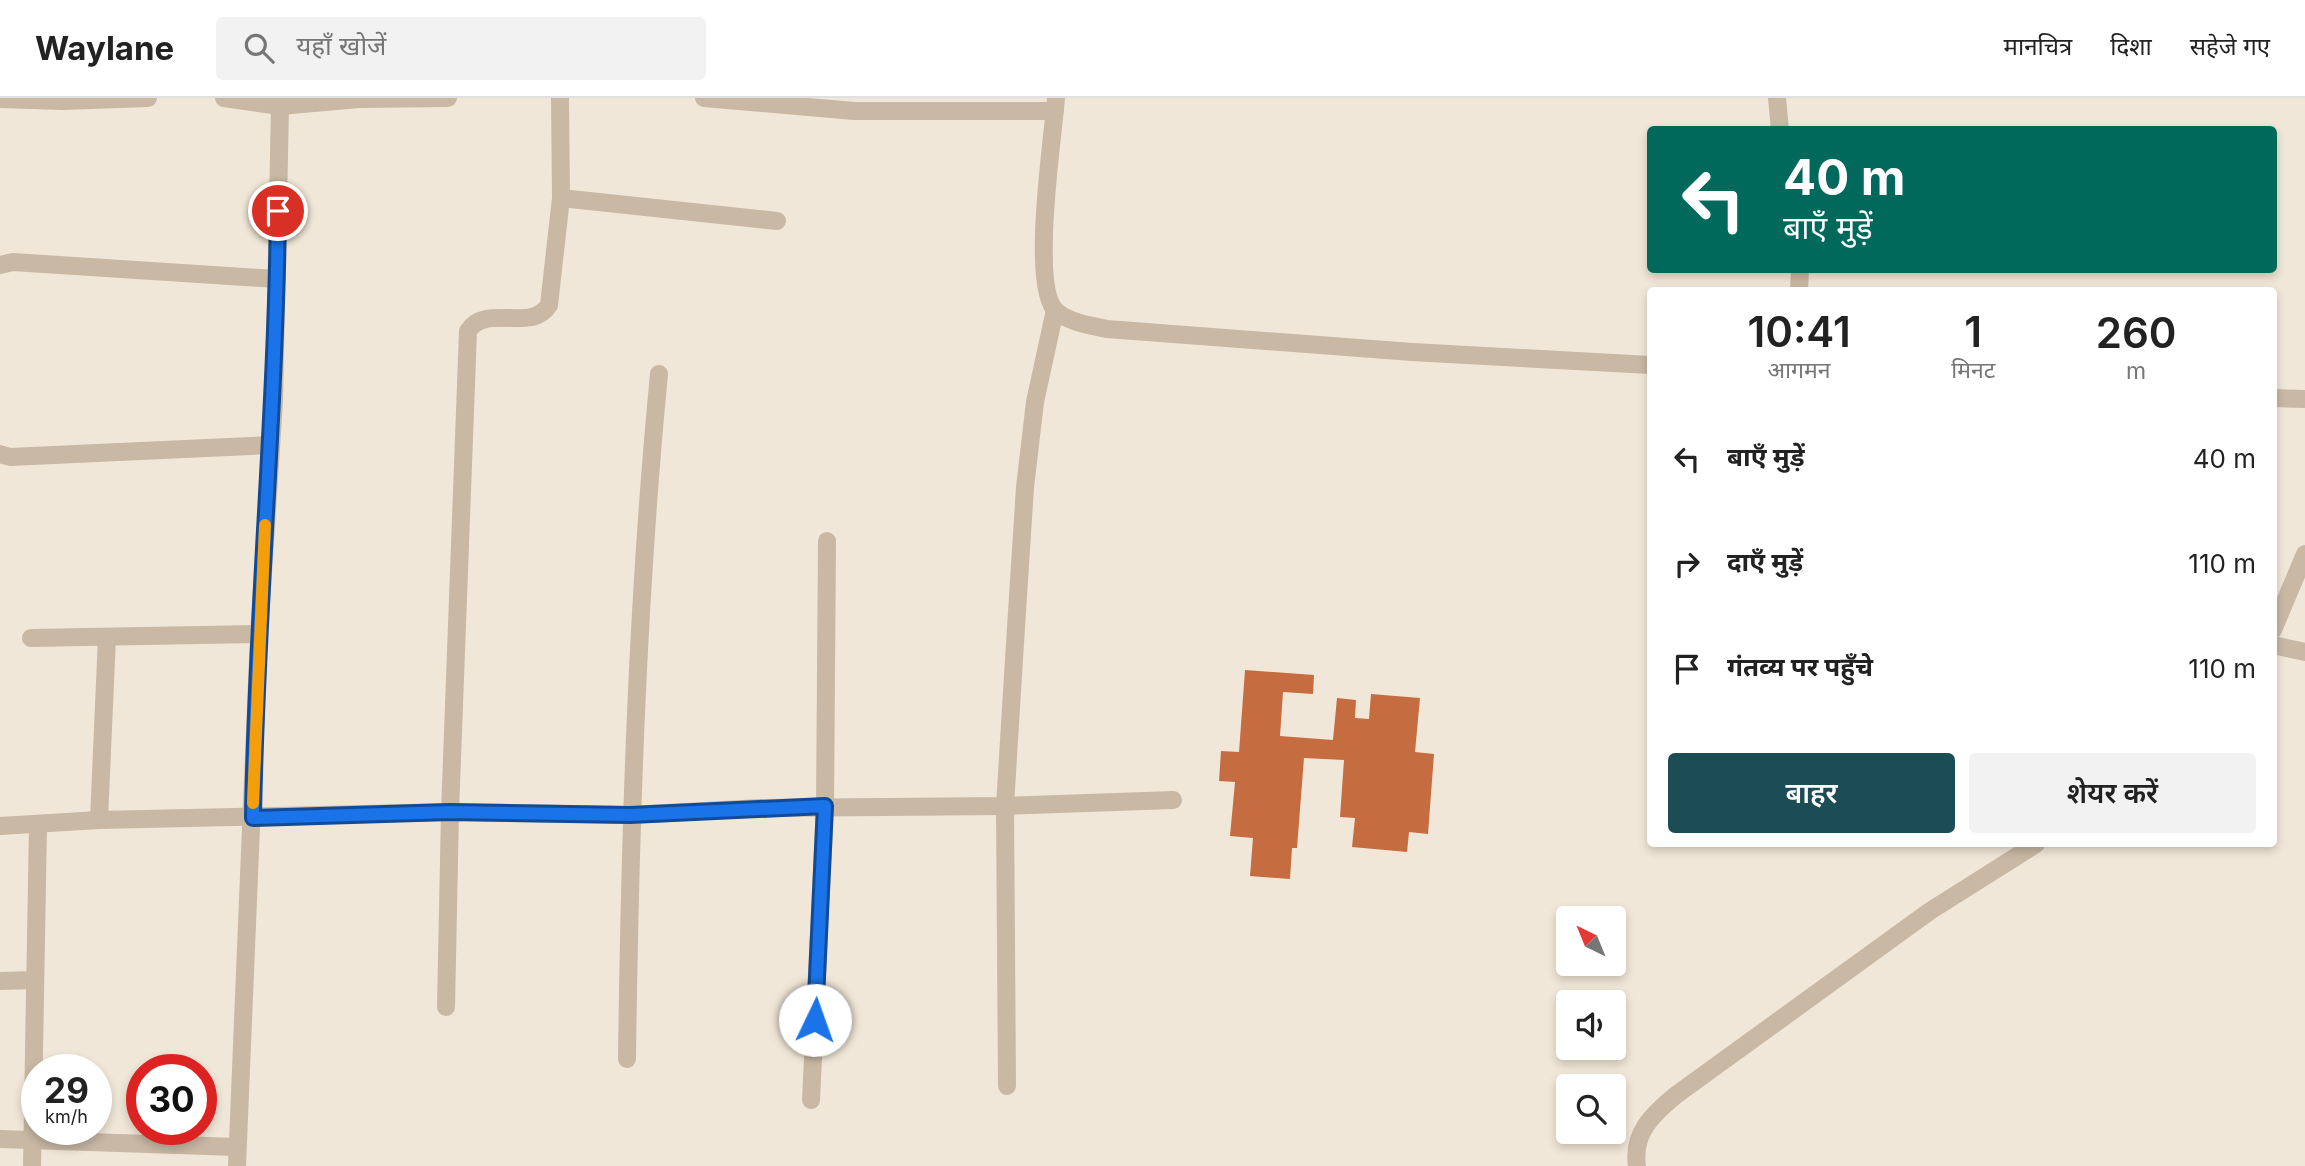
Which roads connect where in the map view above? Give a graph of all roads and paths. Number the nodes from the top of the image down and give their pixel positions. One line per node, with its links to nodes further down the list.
1 (148, 98): 8 (street)
2 (224, 98): 10 (street)
3 (359, 98): 4 (street); 10 (street)
4 (448, 98)
5 (560, 98): 12 (street)
6 (704, 98): 9 (street)
7 (1777, 98): 11 (street)
8 (0, 99)
9 (1056, 104): 16 (street)
10 (280, 106): 15 (street)
11 (1780, 126)
12 (561, 198): 13 (street); 34 (street)
13 (777, 221)
14 (0, 265): 15 (street)
15 (277, 279): 21 (street)
16 (1055, 310): 17 (street); 33 (street)
17 (1647, 365)
18 (659, 374): 35 (street)
19 (2277, 398): 20 (street)
20 (2305, 398)
21 (271, 446): 22 (street); 26 (street)
22 (0, 454)
23 (827, 541): 32 (street)
24 (2305, 554): 25 (street)
25 (2277, 620)
26 (259, 634): 27 (street); 36 (street)
27 (107, 637): 28 (street); 37 (street)
28 (31, 638)
29 (2277, 646): 30 (street)
30 (2305, 652)
31 (1173, 800): 33 (street)
32 (825, 806): 33 (street); 35 (street); 47 (street)
33 (1005, 806): 46 (street)
34 (450, 812): 35 (street); 36 (street); 43 (street)
35 (630, 815): 45 (street)
36 (253, 818): 37 (street); 52 (street)
37 (99, 820): 38 (street)
38 (38, 825): 39 (street); 41 (street)
39 (0, 826)
40 (2031, 847): 55 (street)
41 (35, 980): 42 (street); 44 (street)
42 (0, 981)
43 (446, 1007)
44 (34, 1054)
45 (626, 1059)
46 (1007, 1086)
47 (811, 1100)
48 (21, 1138): 49 (street)
49 (0, 1139)
50 (112, 1142): 52 (street)
51 (32, 1145): 53 (street)
52 (236, 1147): 54 (street)
53 (32, 1166)
54 (237, 1166)
55 (1637, 1166)

